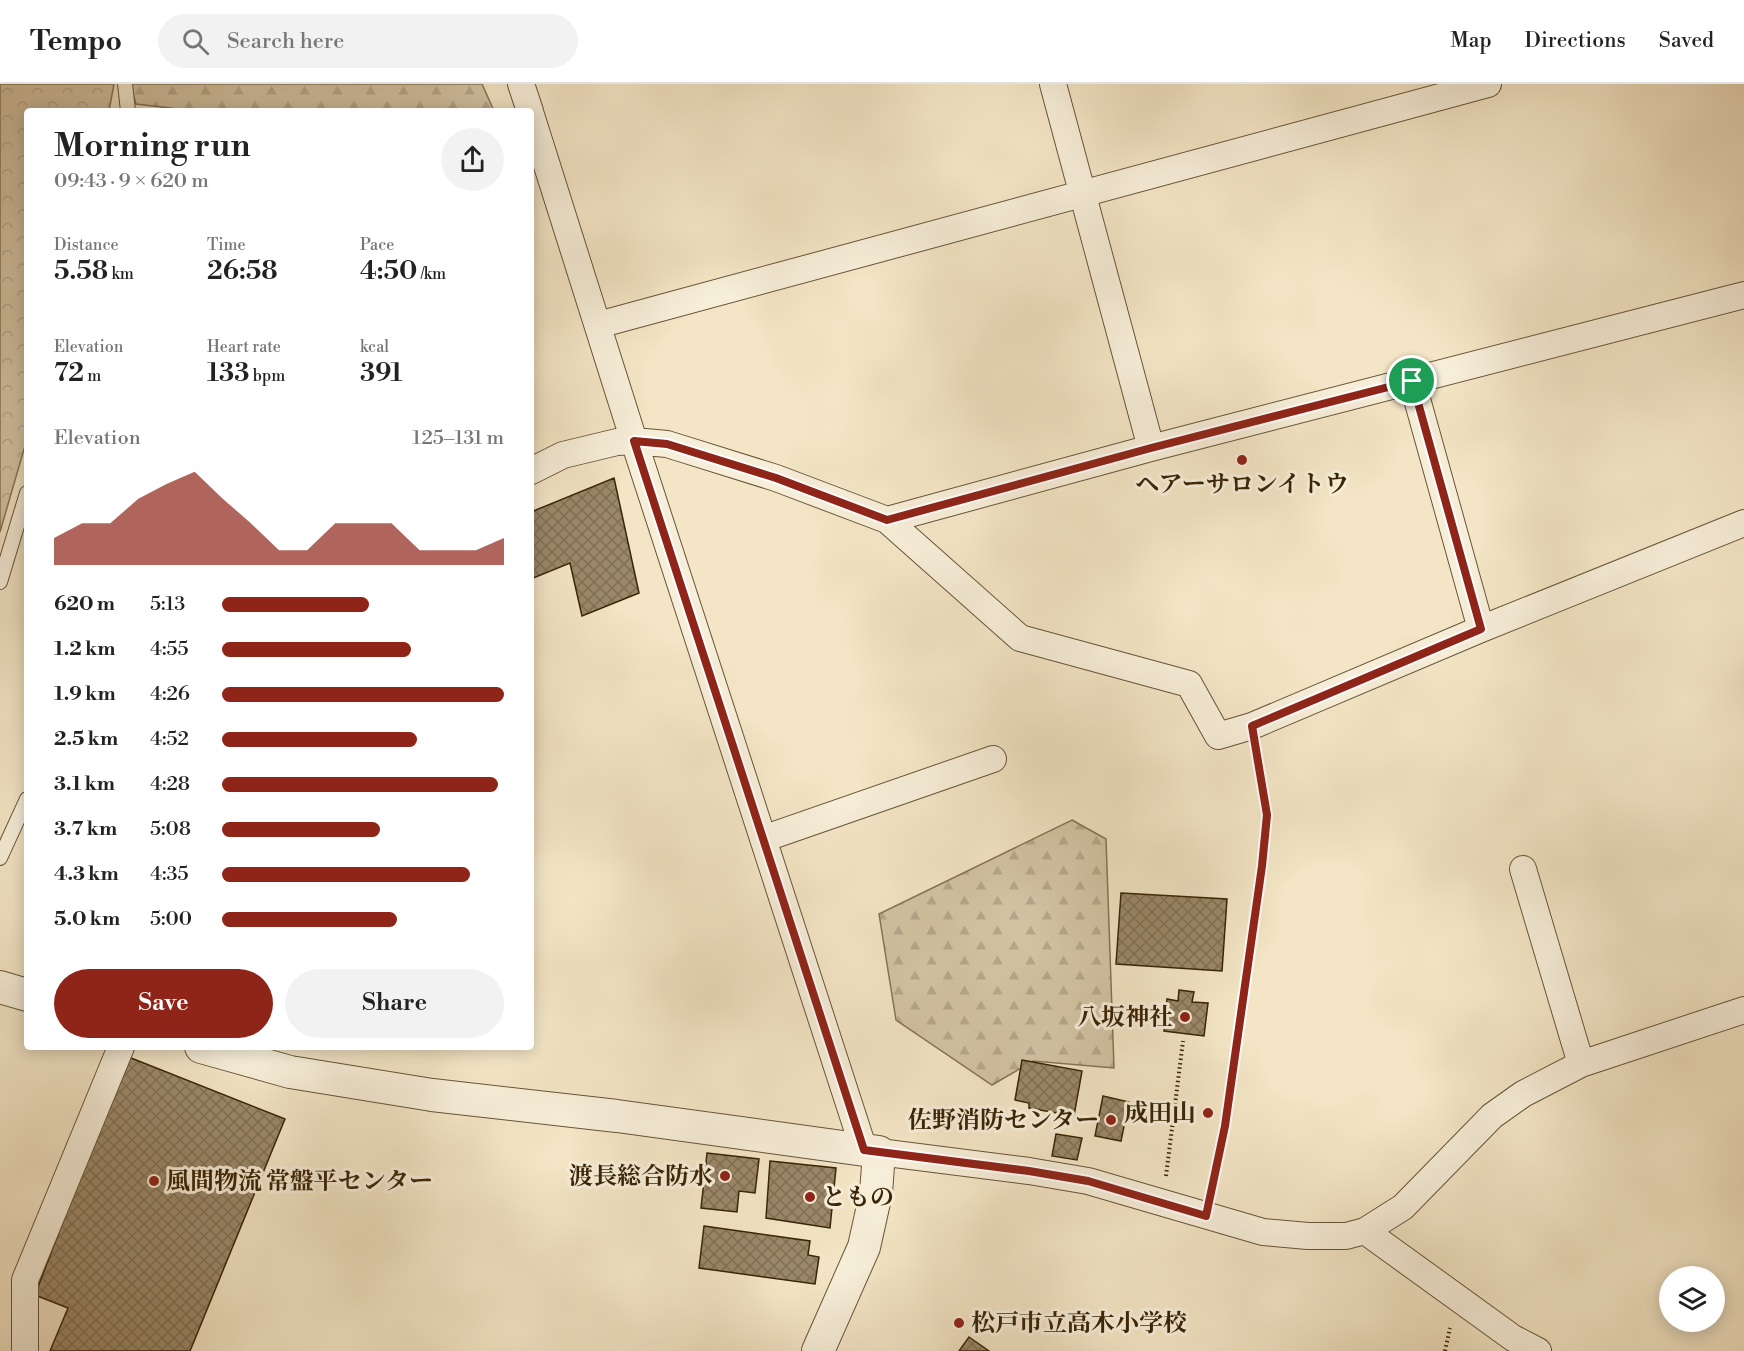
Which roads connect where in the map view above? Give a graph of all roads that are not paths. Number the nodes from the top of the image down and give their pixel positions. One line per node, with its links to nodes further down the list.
1 (125, 84): 5 (lane)
2 (521, 84): 6 (street)
3 (1053, 84): 8 (street)
4 (1488, 84): 8 (street)
5 (128, 108)
6 (528, 108)
7 (534, 125): 10 (street)
8 (1082, 195): 10 (street); 13 (street)
9 (1744, 295): 11 (street)
10 (598, 325): 12 (street)
11 (1412, 381): 13 (street); 19 (street)
12 (634, 441): 14 (street); 16 (street); 22 (street)
13 (1151, 448): 16 (street)
14 (534, 470)
15 (24, 503): 18 (lane)
16 (887, 520): 19 (street)
17 (1744, 523): 19 (street)
18 (0, 582)
19 (1481, 629)
20 (993, 759): 22 (street)
21 (24, 806): 23 (lane)
22 (763, 839): 31 (street)
23 (0, 858)
24 (1523, 869): 30 (street)
25 (0, 987): 26 (street)
26 (24, 994)
27 (1744, 1010): 30 (street)
28 (120, 1050): 33 (street)
29 (212, 1050): 31 (street)
30 (1581, 1064): 32 (street)
31 (872, 1151): 32 (street); 34 (street)
32 (1365, 1232): 35 (street)
33 (25, 1351)
34 (818, 1351)
35 (1538, 1351)

